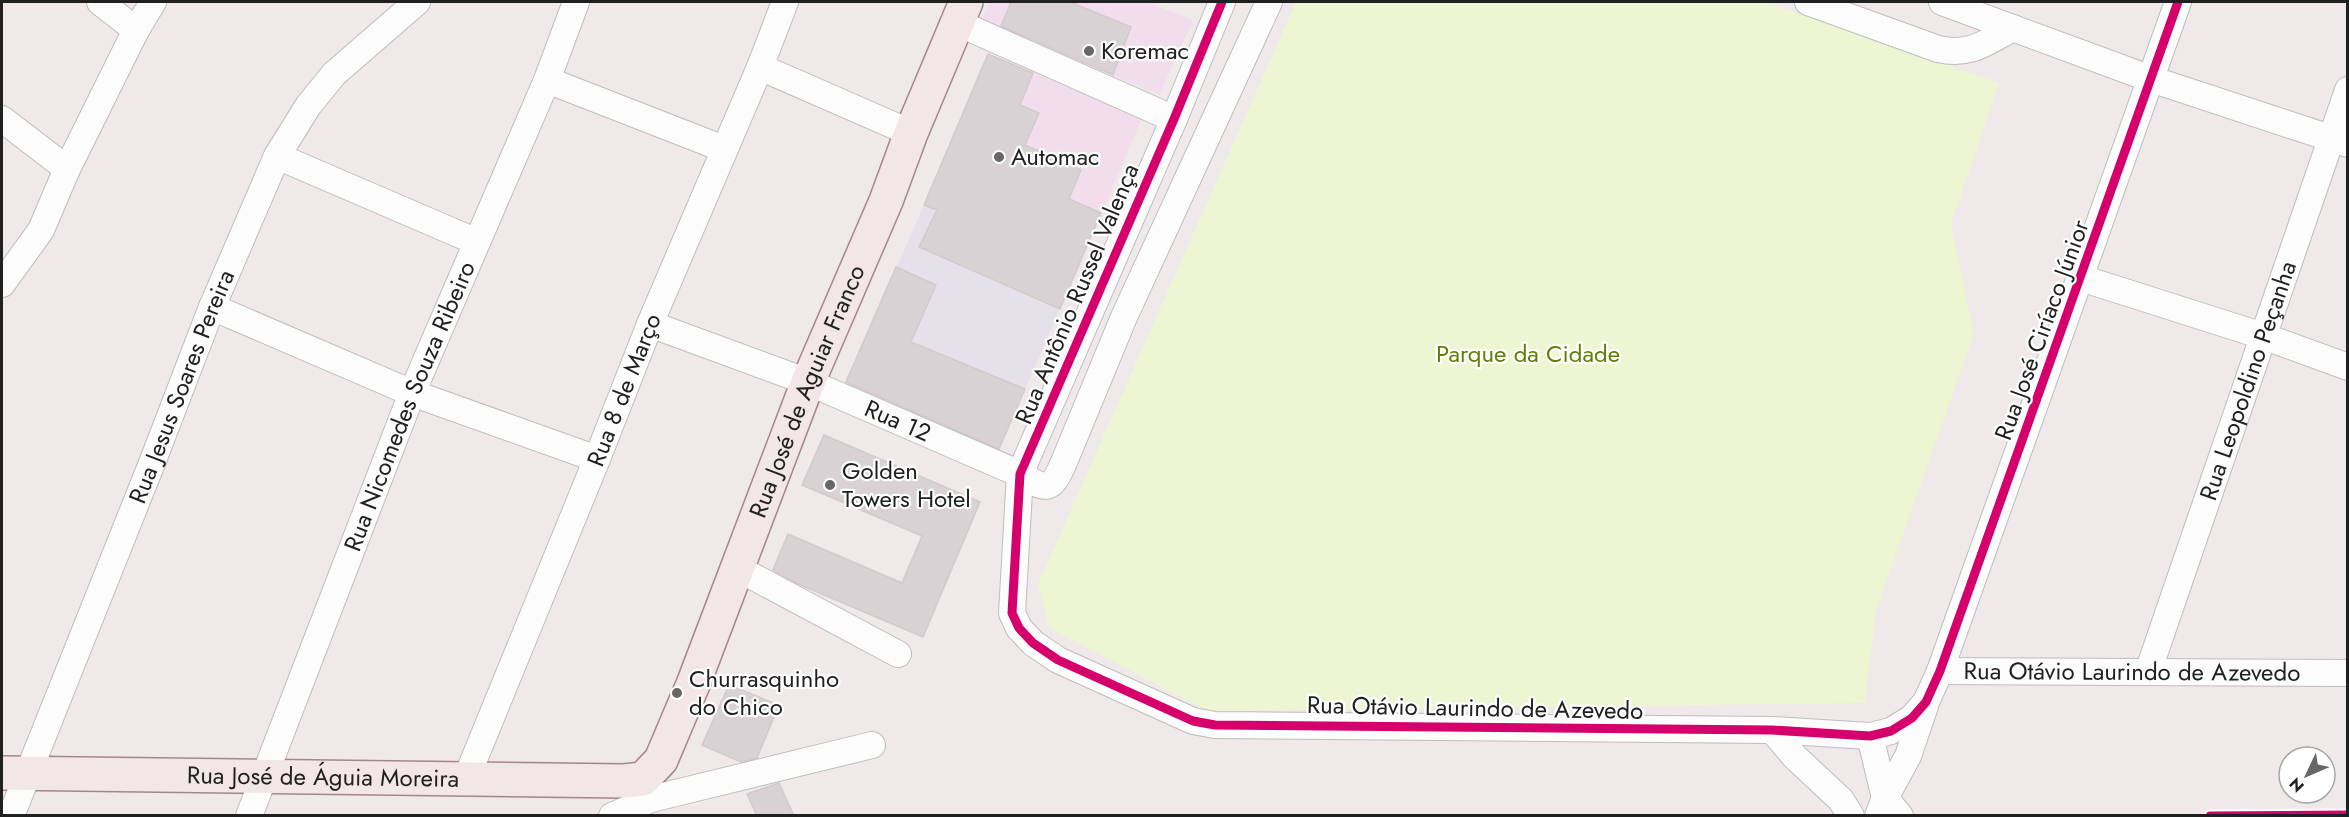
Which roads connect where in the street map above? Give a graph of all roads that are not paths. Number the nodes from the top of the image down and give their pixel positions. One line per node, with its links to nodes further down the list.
1 (100, 2): 13 (street)
2 (153, 2): 13 (street)
3 (417, 2): 23 (street, Rua Jesus Soares Pereira)
4 (576, 2): 16 (street, Rua Nicomedes Souza Ribeiro)
5 (785, 2): 14 (street, Rua 8 de Março)
6 (1222, 2): 19 (street, Rua Antônio Russel Valença)
7 (1269, 2): 35 (street, Rua 12)
8 (1808, 2): 12 (street)
9 (1942, 2): 12 (street)
10 (2178, 2): 15 (street, Rua José Ciríaco Júnior)
11 (962, 12): 19 (street); 20 (main road, Rua José de Aguiar Franco)
12 (2013, 28): 15 (street)
13 (136, 30): 24 (street)
14 (760, 68): 20 (street); 22 (street, Rua 8 de Março)
15 (2151, 79): 21 (street); 26 (street, Rua José Ciríaco Júnior)
16 (547, 80): 22 (street); 25 (street, Rua Nicomedes Souza Ribeiro)
17 (2348, 90): 21 (street, Rua Leopoldino Peçanha)
18 (2, 119): 24 (street)
19 (1174, 119): 35 (street, Rua Antônio Russel Valença)
20 (911, 133): 32 (main road, Rua José de Aguiar Franco)
21 (2339, 140): 30 (street, Rua Leopoldino Peçanha)
22 (724, 148): 29 (street, Rua 8 de Março)
23 (277, 156): 25 (street); 28 (street, Rua Jesus Soares Pereira)
24 (67, 170): 27 (street)
25 (477, 242): 33 (street, Rua Nicomedes Souza Ribeiro)
26 (2081, 278): 30 (street); 39 (street, Rua José Ciríaco Júnior)
27 (2, 284)
28 (212, 307): 33 (street); 46 (street, Rua Jesus Soares Pereira)
29 (650, 324): 32 (street, Rua 12); 34 (street, Rua 8 de Março)
30 (2263, 336): 31 (street); 40 (street, Rua Leopoldino Peçanha)
31 (2348, 367)
32 (808, 382): 35 (street, Rua 12); 36 (main road, Rua José de Aguiar Franco)
33 (412, 393): 34 (street); 47 (street, Rua Nicomedes Souza Ribeiro)
34 (597, 459): 48 (street, Rua 8 de Março)
35 (1020, 474): 37 (street, Rua Antônio Russel Valença)
36 (737, 568): 38 (street); 49 (main road, Rua José de Aguiar Franco)
37 (1012, 613): 43 (street, Rua Otávio Laurindo de Azevedo)
38 (898, 654)
39 (1940, 671): 40 (street, Rua Otávio Laurindo de Azevedo); 42 (street, Rua Otávio Laurindo de Azevedo)
40 (2148, 672): 41 (street, Rua Otávio Laurindo de Azevedo)
41 (2348, 673)
42 (1926, 702): 44 (street, Rua Otávio Laurindo de Azevedo); 50 (street)
43 (1772, 730): 44 (street, Rua Otávio Laurindo de Azevedo); 54 (street)
44 (1870, 736): 50 (street)
45 (872, 745): 49 (street)
46 (15, 773): 47 (main road, Rua José de Águia Moreira); 51 (street, Rua Jesus Soares Pereira)
47 (264, 778): 48 (main road, Rua José de Águia Moreira); 52 (street, Rua Nicomedes Souza Ribeiro)
48 (466, 779): 49 (main road, Rua José de Águia Moreira)
49 (647, 789): 53 (street)
50 (1888, 810)
51 (11, 816)
52 (249, 816)
53 (612, 816)
54 (1851, 816)

